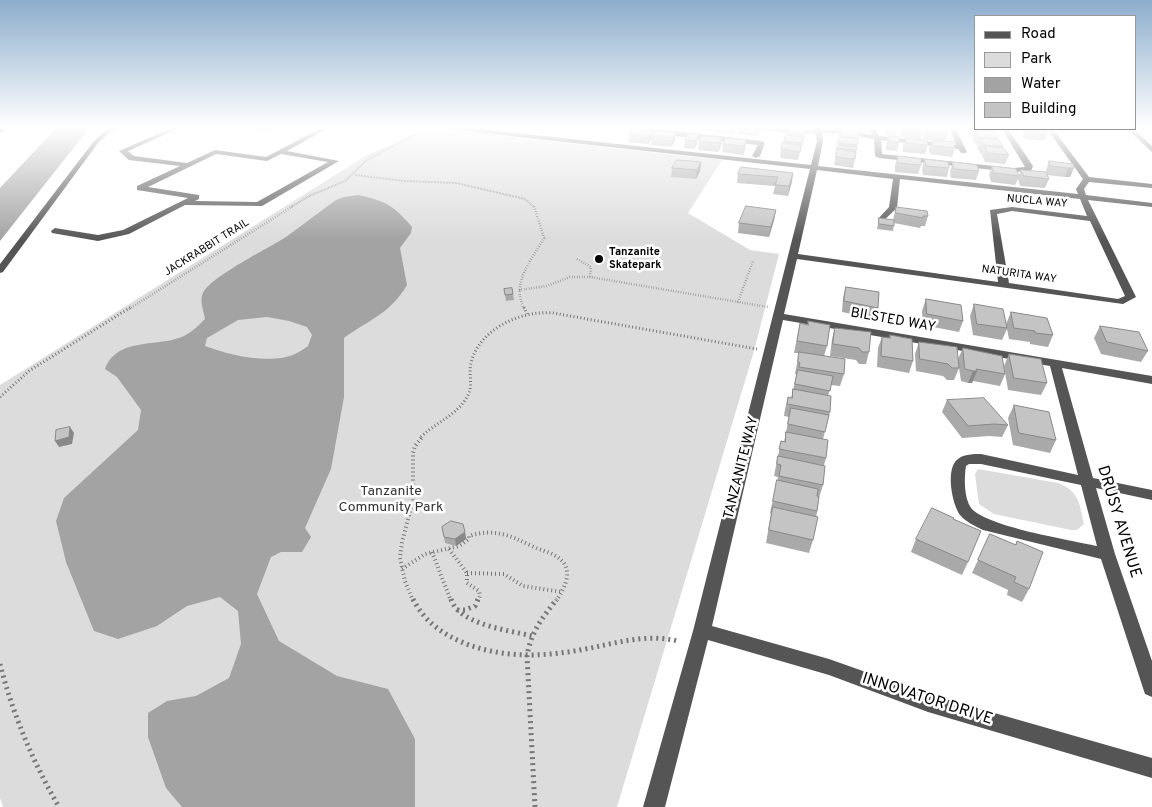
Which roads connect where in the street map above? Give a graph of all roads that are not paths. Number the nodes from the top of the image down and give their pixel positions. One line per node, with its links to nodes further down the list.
1 (79, 165): 21 (street)
2 (188, 165): 15 (street)
3 (329, 165): 15 (street)
4 (784, 165): 10 (street)
5 (815, 165): 10 (street, TANZANITE WAY)
6 (958, 165): 9 (street)
7 (1028, 165): 9 (street)
8 (1076, 165): 12 (street)
9 (970, 166)
10 (814, 168): 11 (street); 20 (street, TANZANITE WAY)
11 (897, 177): 14 (street); 17 (street)
12 (1087, 179): 13 (street); 14 (street)
13 (1152, 186)
14 (1083, 198): 16 (street); 18 (street, NATURITA WAY)
15 (183, 203): 19 (street)
16 (1152, 205)
17 (882, 219)
18 (1094, 219): 22 (street, NUCLA WAY); 22 (street, NATURITA WAY)
19 (56, 230)
20 (793, 256): 22 (street, NATURITA WAY); 23 (street, TANZANITE WAY)
21 (0, 270)
22 (1004, 286)
23 (773, 311): 24 (street, BILSTED WAY); 29 (street, TANZANITE WAY)
24 (1055, 364): 25 (street, BILSTED WAY); 26 (street, DRUSY AVENUE)
25 (1152, 380)
26 (1087, 482): 27 (street); 28 (street, DRUSY AVENUE); 28 (street)
27 (1152, 495)
28 (1107, 554): 30 (street, DRUSY AVENUE)
29 (702, 631): 31 (street, INNOVATOR DRIVE); 32 (street, TANZANITE WAY)
30 (1152, 688)
31 (1152, 768)
32 (654, 807)

